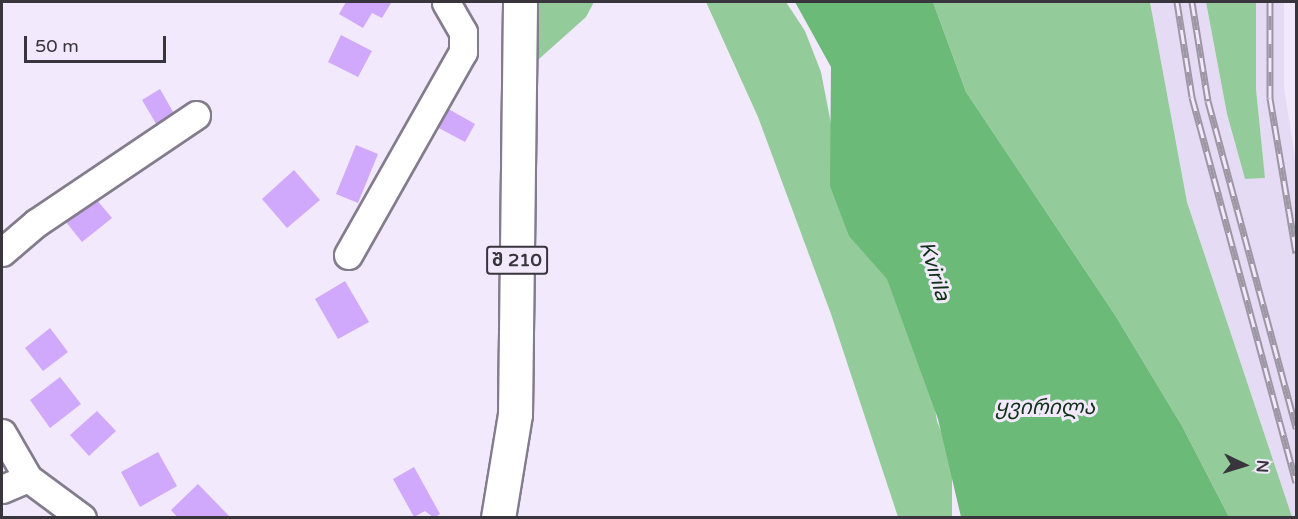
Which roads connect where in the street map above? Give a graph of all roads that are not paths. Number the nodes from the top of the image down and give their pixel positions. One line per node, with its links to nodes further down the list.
1 (446, 2): 5 (street)
2 (520, 2): 10 (main road, შ 210)
3 (196, 115): 4 (street)
4 (2, 252)
5 (348, 255)
6 (2, 433): 7 (street)
7 (28, 478): 8 (street); 9 (street)
8 (2, 489)
9 (82, 518)
10 (498, 518)

